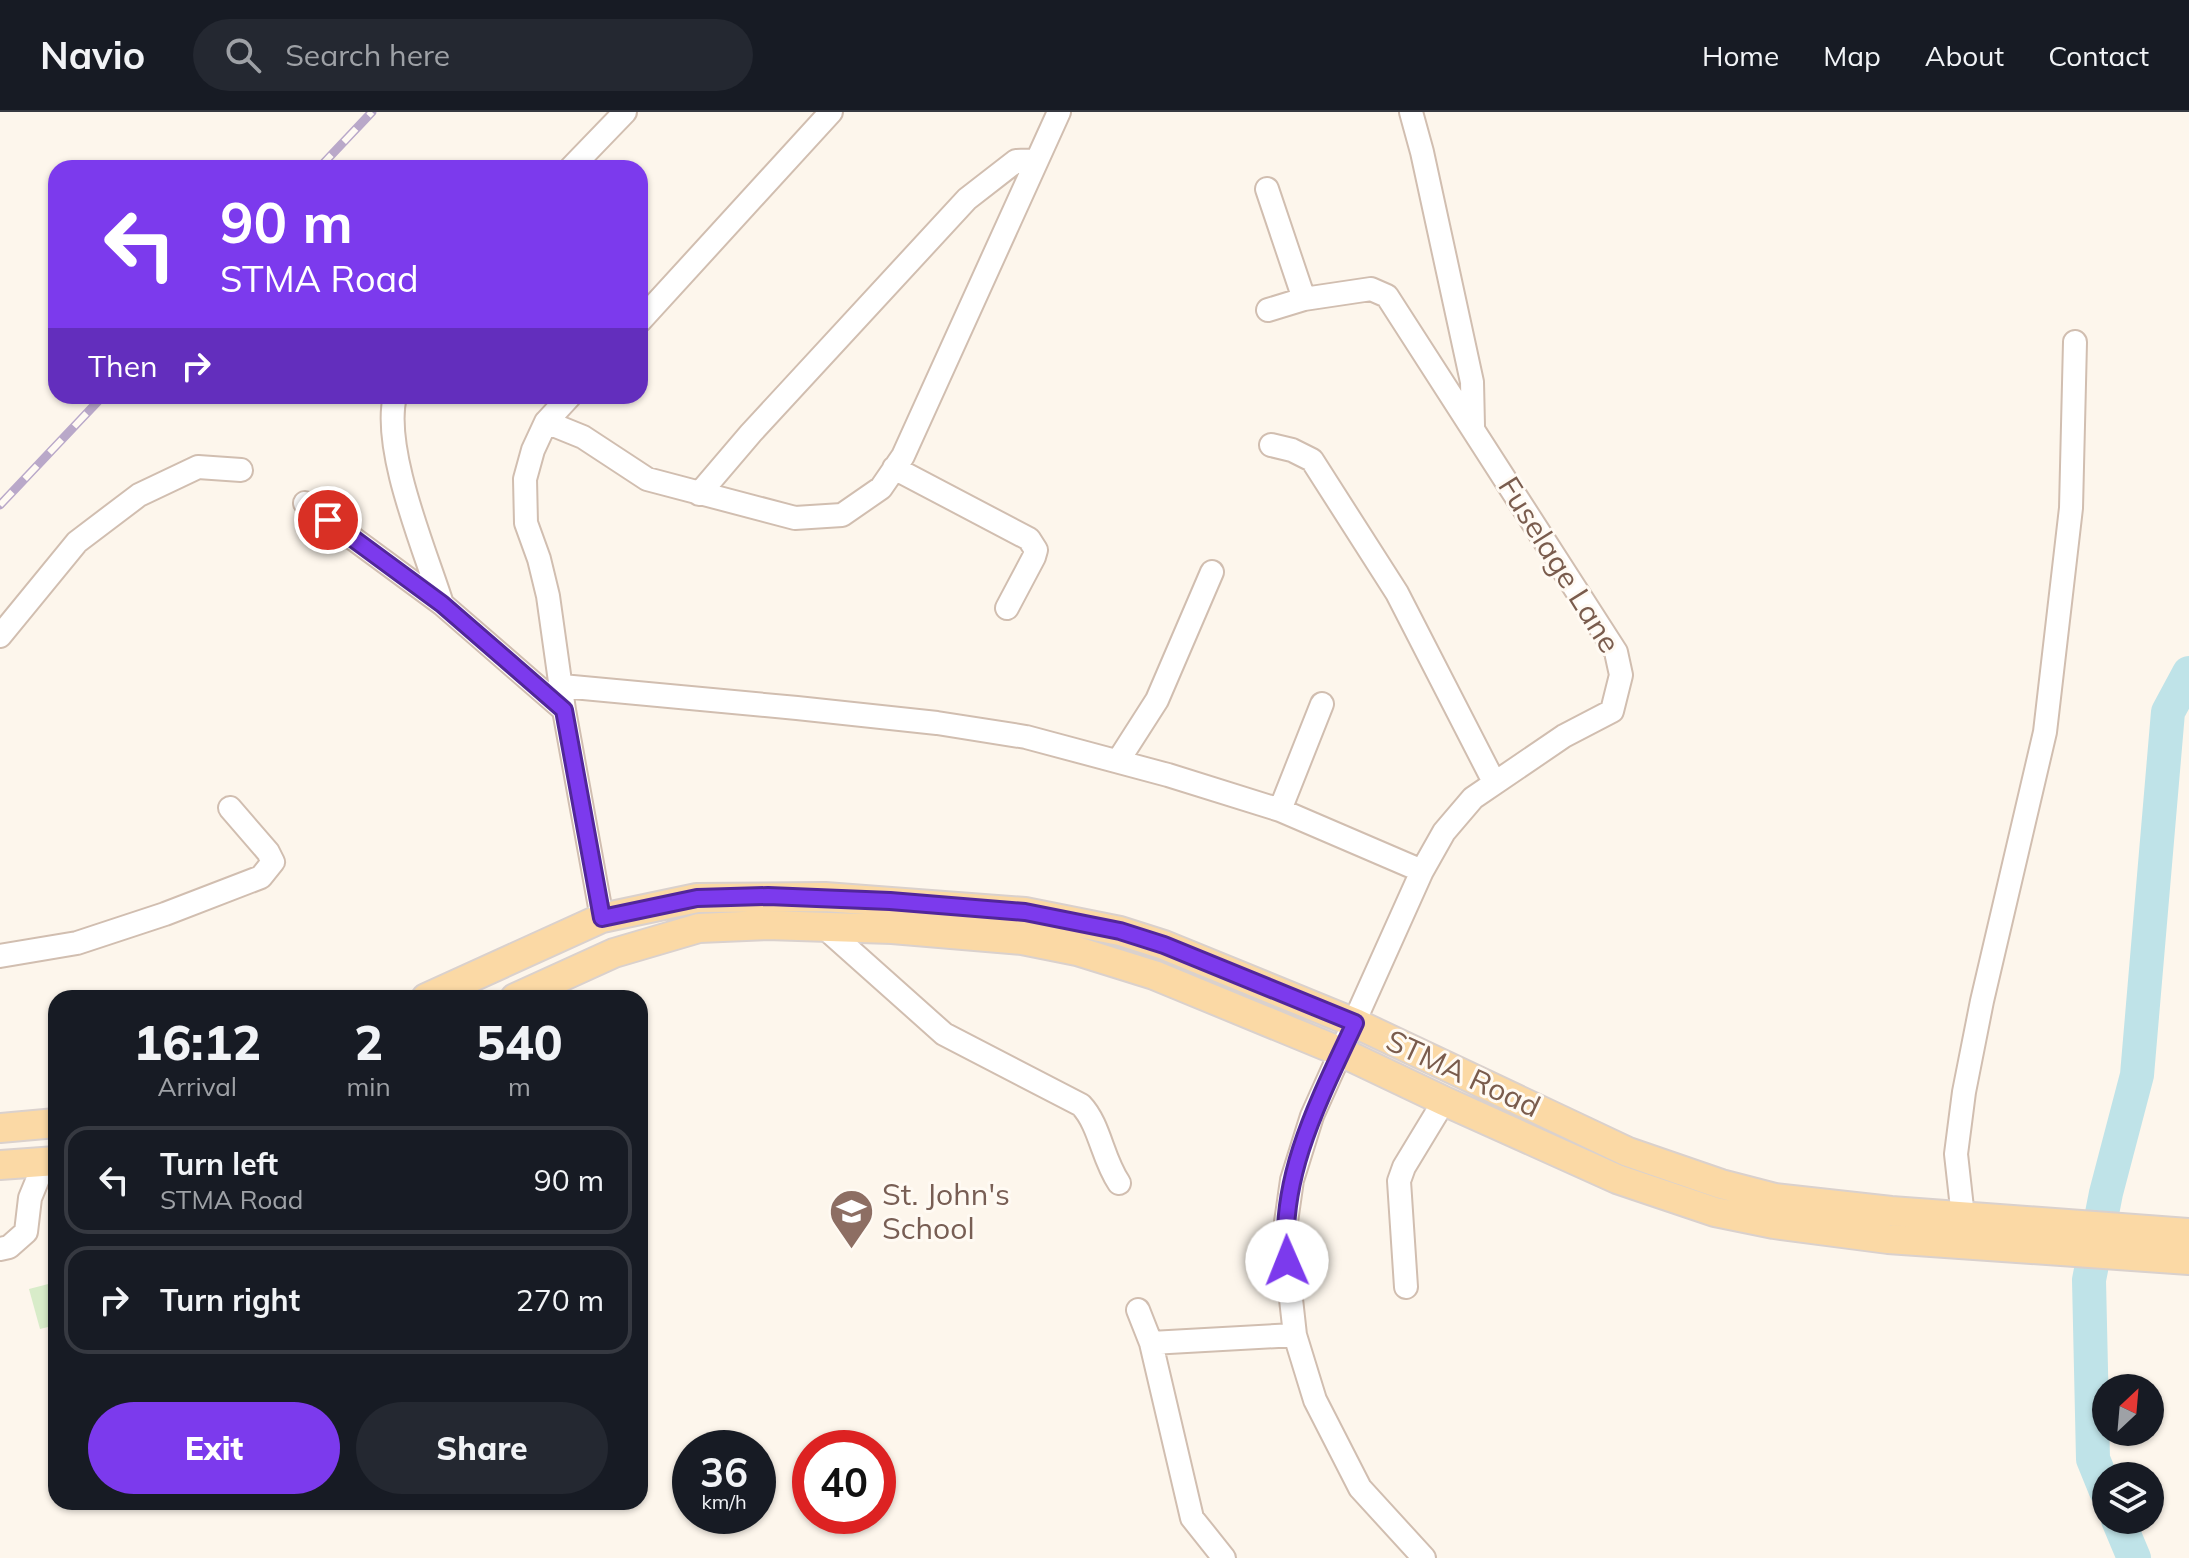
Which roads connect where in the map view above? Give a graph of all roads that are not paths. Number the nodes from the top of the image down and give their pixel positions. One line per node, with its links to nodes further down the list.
1 (625, 112): 5 (street)
2 (831, 112): 10 (street)
3 (1059, 112): 6 (street)
4 (1411, 112): 15 (street)
5 (579, 160)
6 (1036, 160): 17 (street); 19 (street)
7 (1267, 189): 8 (street)
8 (1304, 299): 9 (street, Fuselage Lane); 15 (street, Fuselage Lane)
9 (1268, 310)
10 (648, 312)
11 (2075, 342): 47 (street)
12 (395, 404): 22 (street)
13 (563, 404): 14 (street)
14 (546, 422): 19 (street); 25 (street)
15 (1473, 427): 29 (street, Fuselage Lane)
16 (1271, 445): 29 (street)
17 (894, 468): 19 (street); 23 (street)
18 (241, 470): 24 (street)
19 (699, 494)
20 (305, 503): 22 (street)
21 (1212, 572): 28 (street)
22 (442, 604): 27 (street)
23 (1007, 608)
24 (0, 636)
25 (562, 686): 27 (street); 28 (street)
26 (1322, 704): 31 (street)
27 (564, 710): 33 (street)
28 (1118, 761): 31 (street)
29 (1494, 782): 32 (street, Fuselage Lane)
30 (230, 808): 35 (street)
31 (1280, 810): 32 (street)
32 (1422, 871): 38 (street, Fuselage Lane)
33 (602, 918): 36 (main road, STMA Road); 38 (main road, STMA Road)
34 (824, 927): 37 (main road, STMA Road); 39 (main road, STMA Road); 46 (street)
35 (0, 956)
36 (444, 990)
37 (533, 990)
38 (1355, 1023): 39 (street, Fuselage Lane); 47 (main road, STMA Road)
39 (1341, 1052): 40 (main road, STMA Road); 55 (street, Fuselage Lane)
40 (1444, 1101): 49 (main road, STMA Road); 53 (street)
41 (48, 1124): 42 (main road)
42 (0, 1128)
43 (48, 1162): 44 (main road)
44 (0, 1165)
45 (48, 1166): 51 (street)
46 (1119, 1183)
47 (1963, 1217): 49 (main road, STMA Road)
48 (2189, 1233): 50 (main road, STMA Road)
49 (2073, 1240): 50 (main road, STMA Road)
50 (2117, 1240): 52 (main road, STMA Road)
51 (0, 1249)
52 (2189, 1260)
53 (1406, 1287)
54 (1138, 1310): 56 (street)
55 (1295, 1335): 56 (street); 58 (street, Fuselage Lane)
56 (1151, 1343): 57 (street)
57 (1224, 1558)
58 (1424, 1558)

